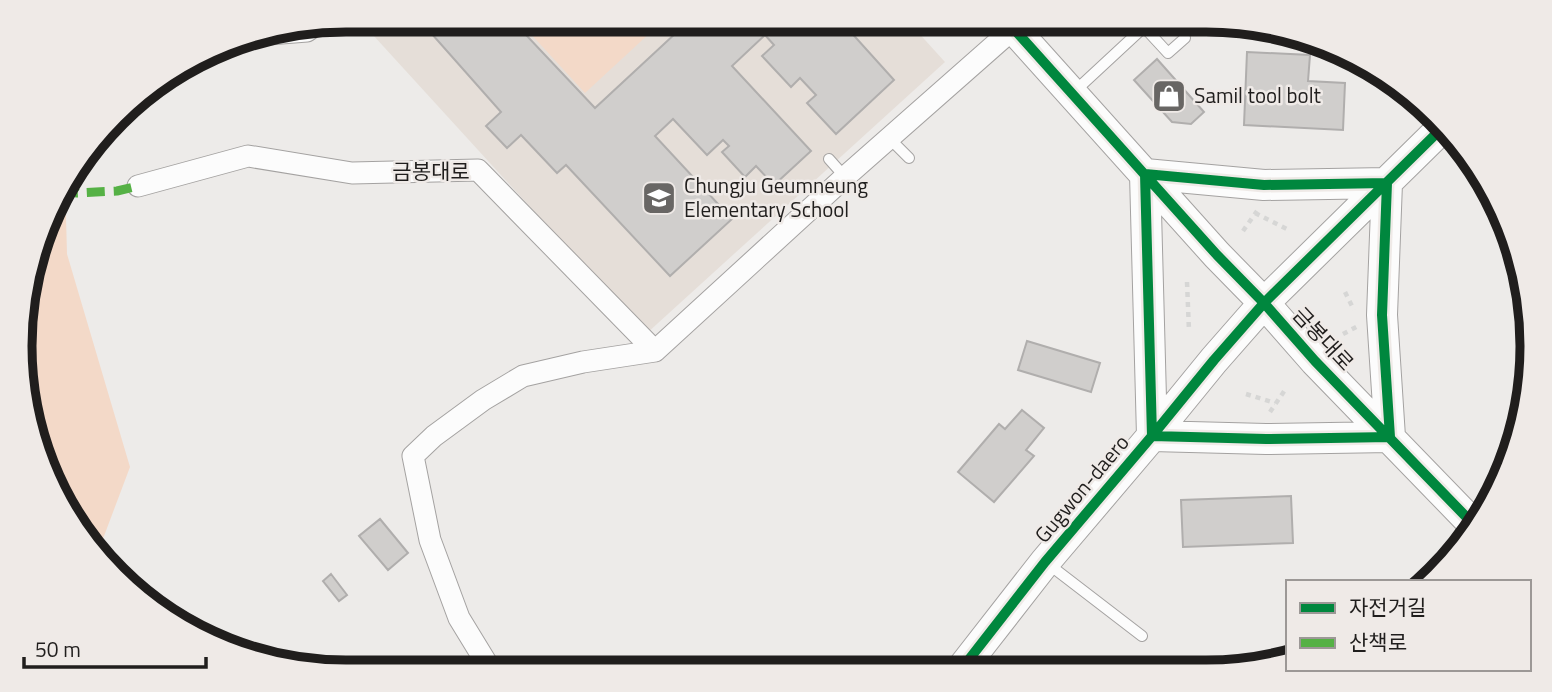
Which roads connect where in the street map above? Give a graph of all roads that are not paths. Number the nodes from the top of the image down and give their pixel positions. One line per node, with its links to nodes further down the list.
1 (1001, 32): 8 (street)
2 (1016, 32): 6 (street, 금봉대로)
3 (1131, 32): 6 (lane)
4 (1148, 32): 5 (lane)
5 (1185, 38)
6 (1073, 93): 11 (street, 금봉대로)
7 (1437, 133): 13 (street, Gugwon-daero)
8 (889, 138): 9 (lane); 12 (street)
9 (909, 158)
10 (829, 159): 12 (lane)
11 (1145, 174): 13 (street); 15 (street, 금봉대로); 17 (street)
12 (845, 177): 16 (street)
13 (1387, 183): 15 (street, Gugwon-daero); 18 (street)
14 (138, 186): 16 (street, 금봉대로)
15 (1264, 303): 17 (street, Gugwon-daero); 18 (street, 금봉대로)
16 (655, 351): 22 (street)
17 (1152, 436): 18 (street); 20 (street, Gugwon-daero)
18 (1390, 437): 19 (street, 금봉대로)
19 (1468, 519)
20 (1045, 562): 21 (lane); 23 (street, Gugwon-daero)
21 (1142, 636)
22 (485, 660)
23 (969, 660)

